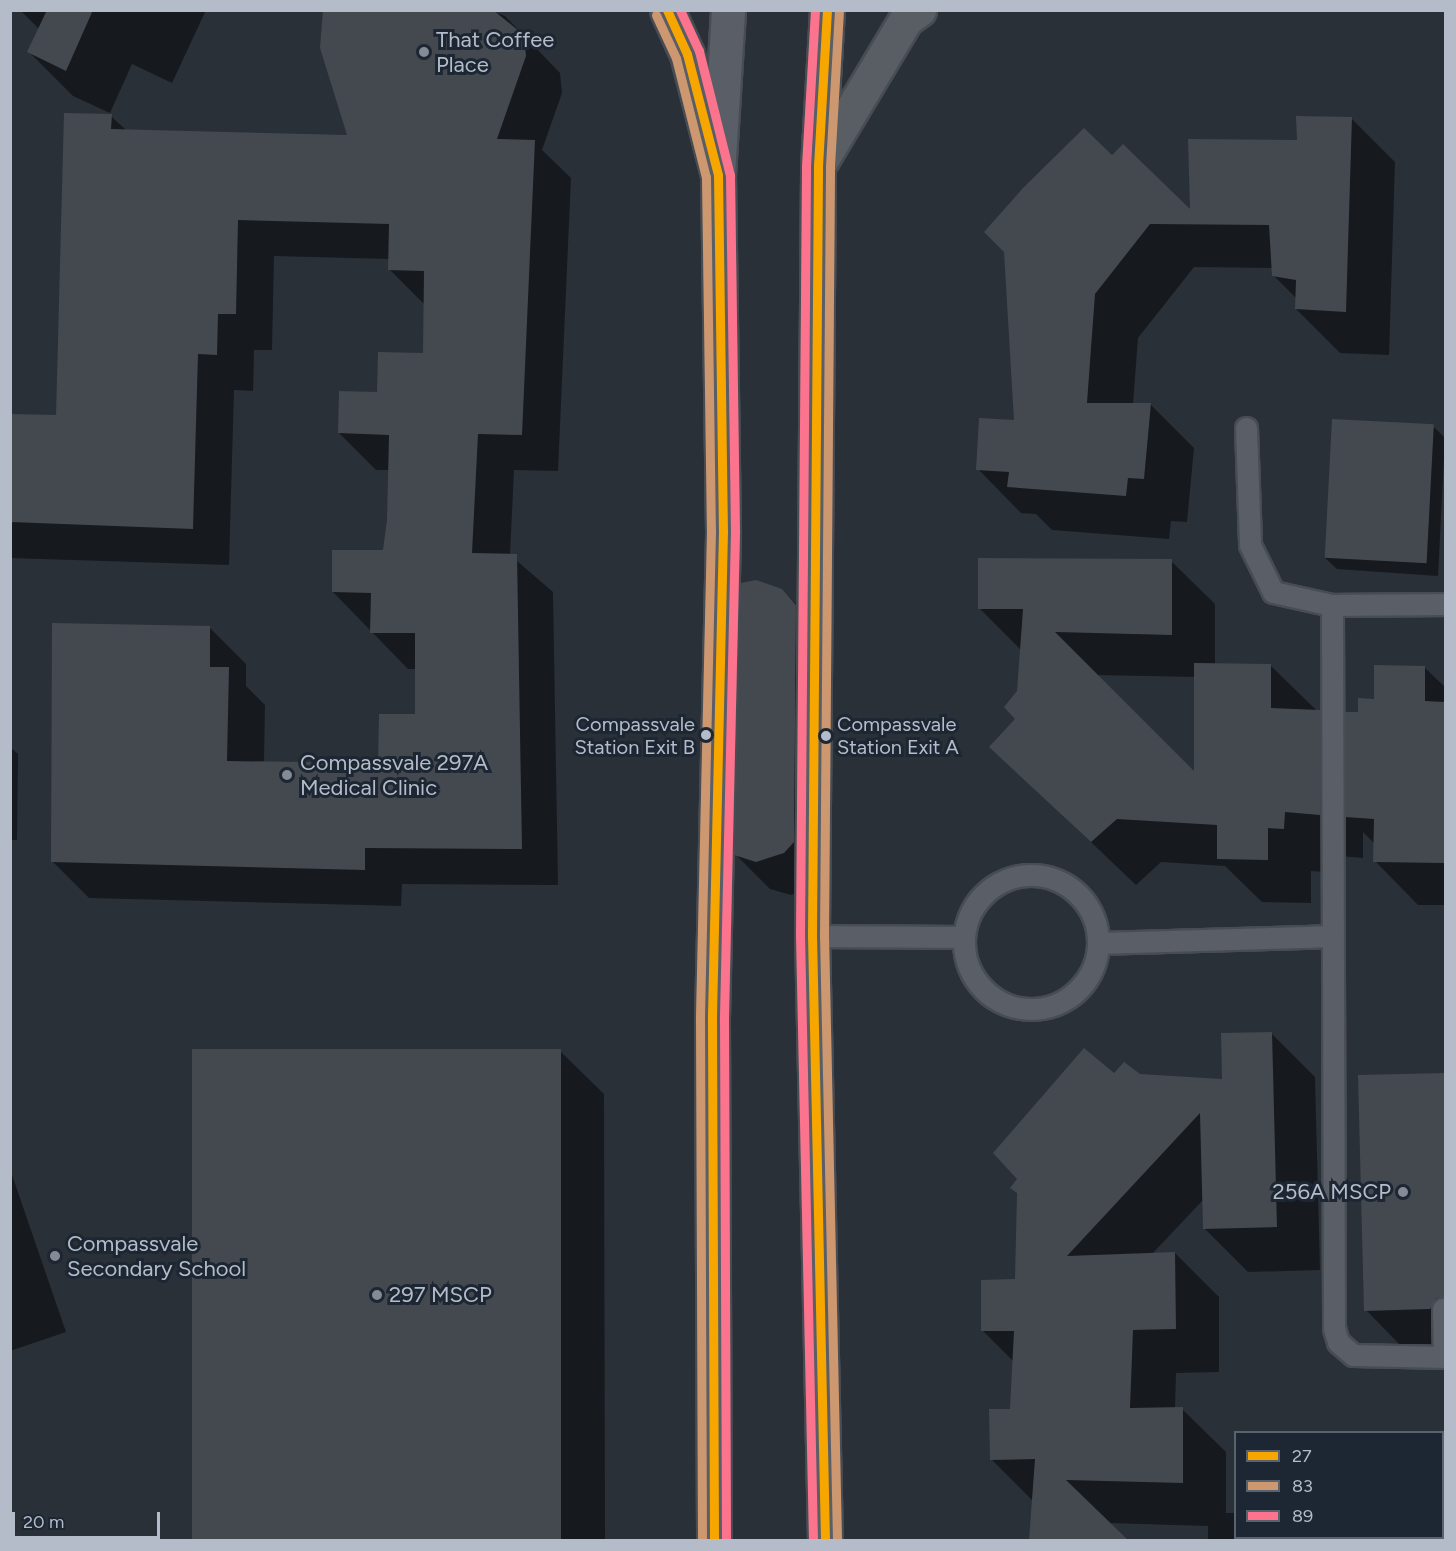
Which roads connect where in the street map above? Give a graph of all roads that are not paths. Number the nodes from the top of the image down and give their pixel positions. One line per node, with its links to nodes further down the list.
1 (667, 10): 6 (main road)
2 (728, 10): 6 (street)
3 (827, 10): 5 (street)
4 (919, 10): 5 (main road)
5 (818, 166): 10 (street)
6 (718, 175): 16 (street)
7 (1246, 428): 9 (lane)
8 (1446, 604): 9 (lane)
9 (1332, 605): 11 (lane)
10 (812, 936): 12 (lane); 17 (street)
11 (1333, 936): 13 (lane); 15 (lane)
12 (964, 937): 13 (lane); 13 (lane)
13 (1099, 943)
14 (1443, 1309): 15 (lane)
15 (1445, 1357)
16 (714, 1540)
17 (825, 1540)

